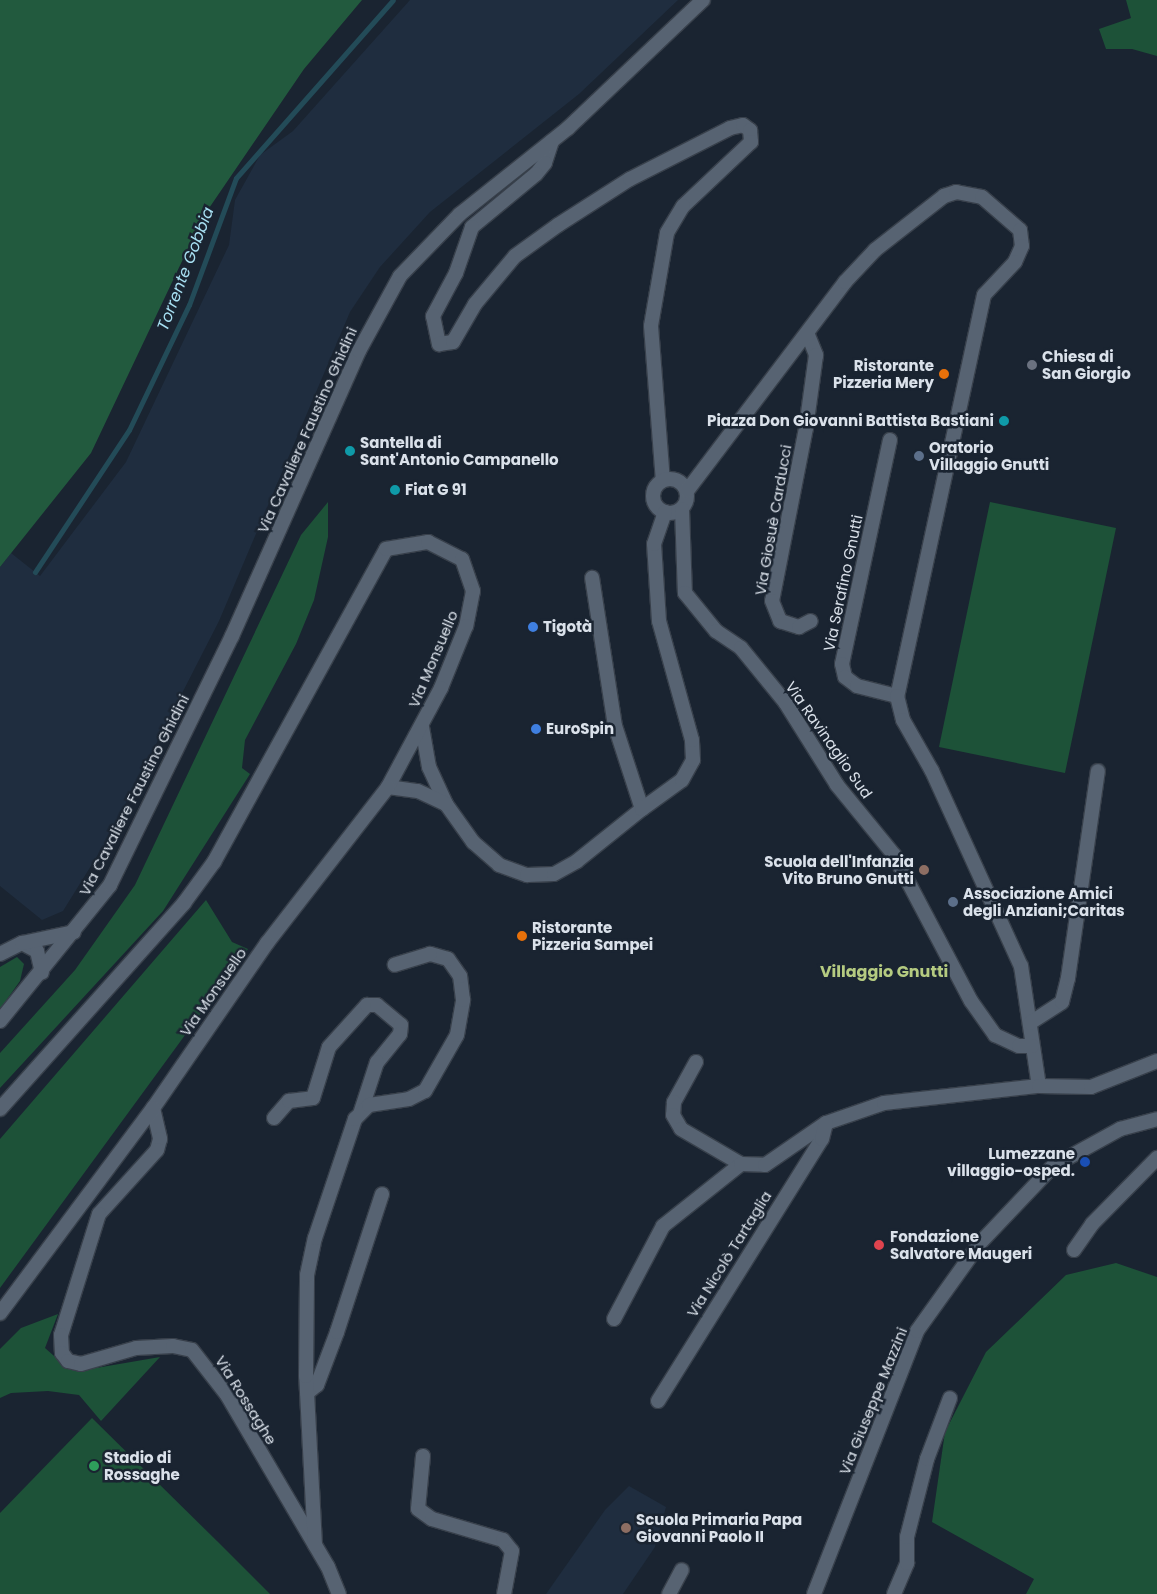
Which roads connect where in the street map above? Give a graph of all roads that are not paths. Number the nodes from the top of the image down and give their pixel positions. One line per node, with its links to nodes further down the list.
1 (703, 0): 2 (street, Via Cavaliere Faustino Ghidini)
2 (552, 141): 5 (street); 17 (street, Via Cavaliere Faustino Ghidini)
3 (808, 334): 6 (street); 10 (street, Via Giosuè Carducci); 11 (street)
4 (890, 440): 11 (street, Via Serafino Gnutti)
5 (663, 480): 6 (street); 8 (street)
6 (687, 491): 7 (street)
7 (682, 509): 8 (street); 26 (street, Via Ravinaglio Sud)
8 (664, 512): 16 (street)
9 (592, 578): 16 (street)
10 (811, 621)
11 (897, 696): 24 (street)
12 (422, 727): 14 (street, Via Monsuello); 15 (street); 31 (street, Via Monsuello)
13 (1098, 771): 24 (street)
14 (388, 787): 15 (street); 30 (street, Via Monsuello)
15 (446, 804): 16 (street)
16 (642, 809)
17 (75, 932): 18 (street); 21 (street, Via Cavaliere Faustino Ghidini)
18 (22, 943): 19 (street); 21 (street)
19 (0, 954)
20 (395, 965): 32 (street)
21 (42, 972): 22 (street)
22 (23, 997): 23 (street); 25 (street)
23 (0, 1021)
24 (1030, 1023): 26 (street)
25 (0, 1029)
26 (1032, 1046): 29 (street)
27 (1157, 1061): 29 (street, Via Nicolò Tartaglia)
28 (696, 1062): 37 (street, Via Nicolò Tartaglia)
29 (1039, 1086): 35 (street, Via Nicolò Tartaglia)
30 (153, 1108): 40 (street, Via Monsuello); 46 (street, Via Rossaghe)
31 (0, 1109)
32 (361, 1111): 33 (street); 42 (street)
33 (274, 1118)
34 (1157, 1119): 51 (street, Via Giuseppe Mazzini)
35 (826, 1123): 37 (street, Via Nicolò Tartaglia); 44 (street, Via Nicolò Tartaglia)
36 (1157, 1158): 39 (street)
37 (741, 1164): 41 (street)
38 (382, 1194): 42 (street)
39 (1074, 1250)
40 (0, 1312)
41 (614, 1319)
42 (307, 1393): 46 (street)
43 (950, 1398): 52 (street)
44 (658, 1401)
45 (423, 1456): 49 (street)
46 (315, 1545): 48 (street, Via Rossaghe)
47 (682, 1570): 50 (street)
48 (339, 1594)
49 (504, 1594)
50 (669, 1594)
51 (814, 1594)
52 (894, 1594)

